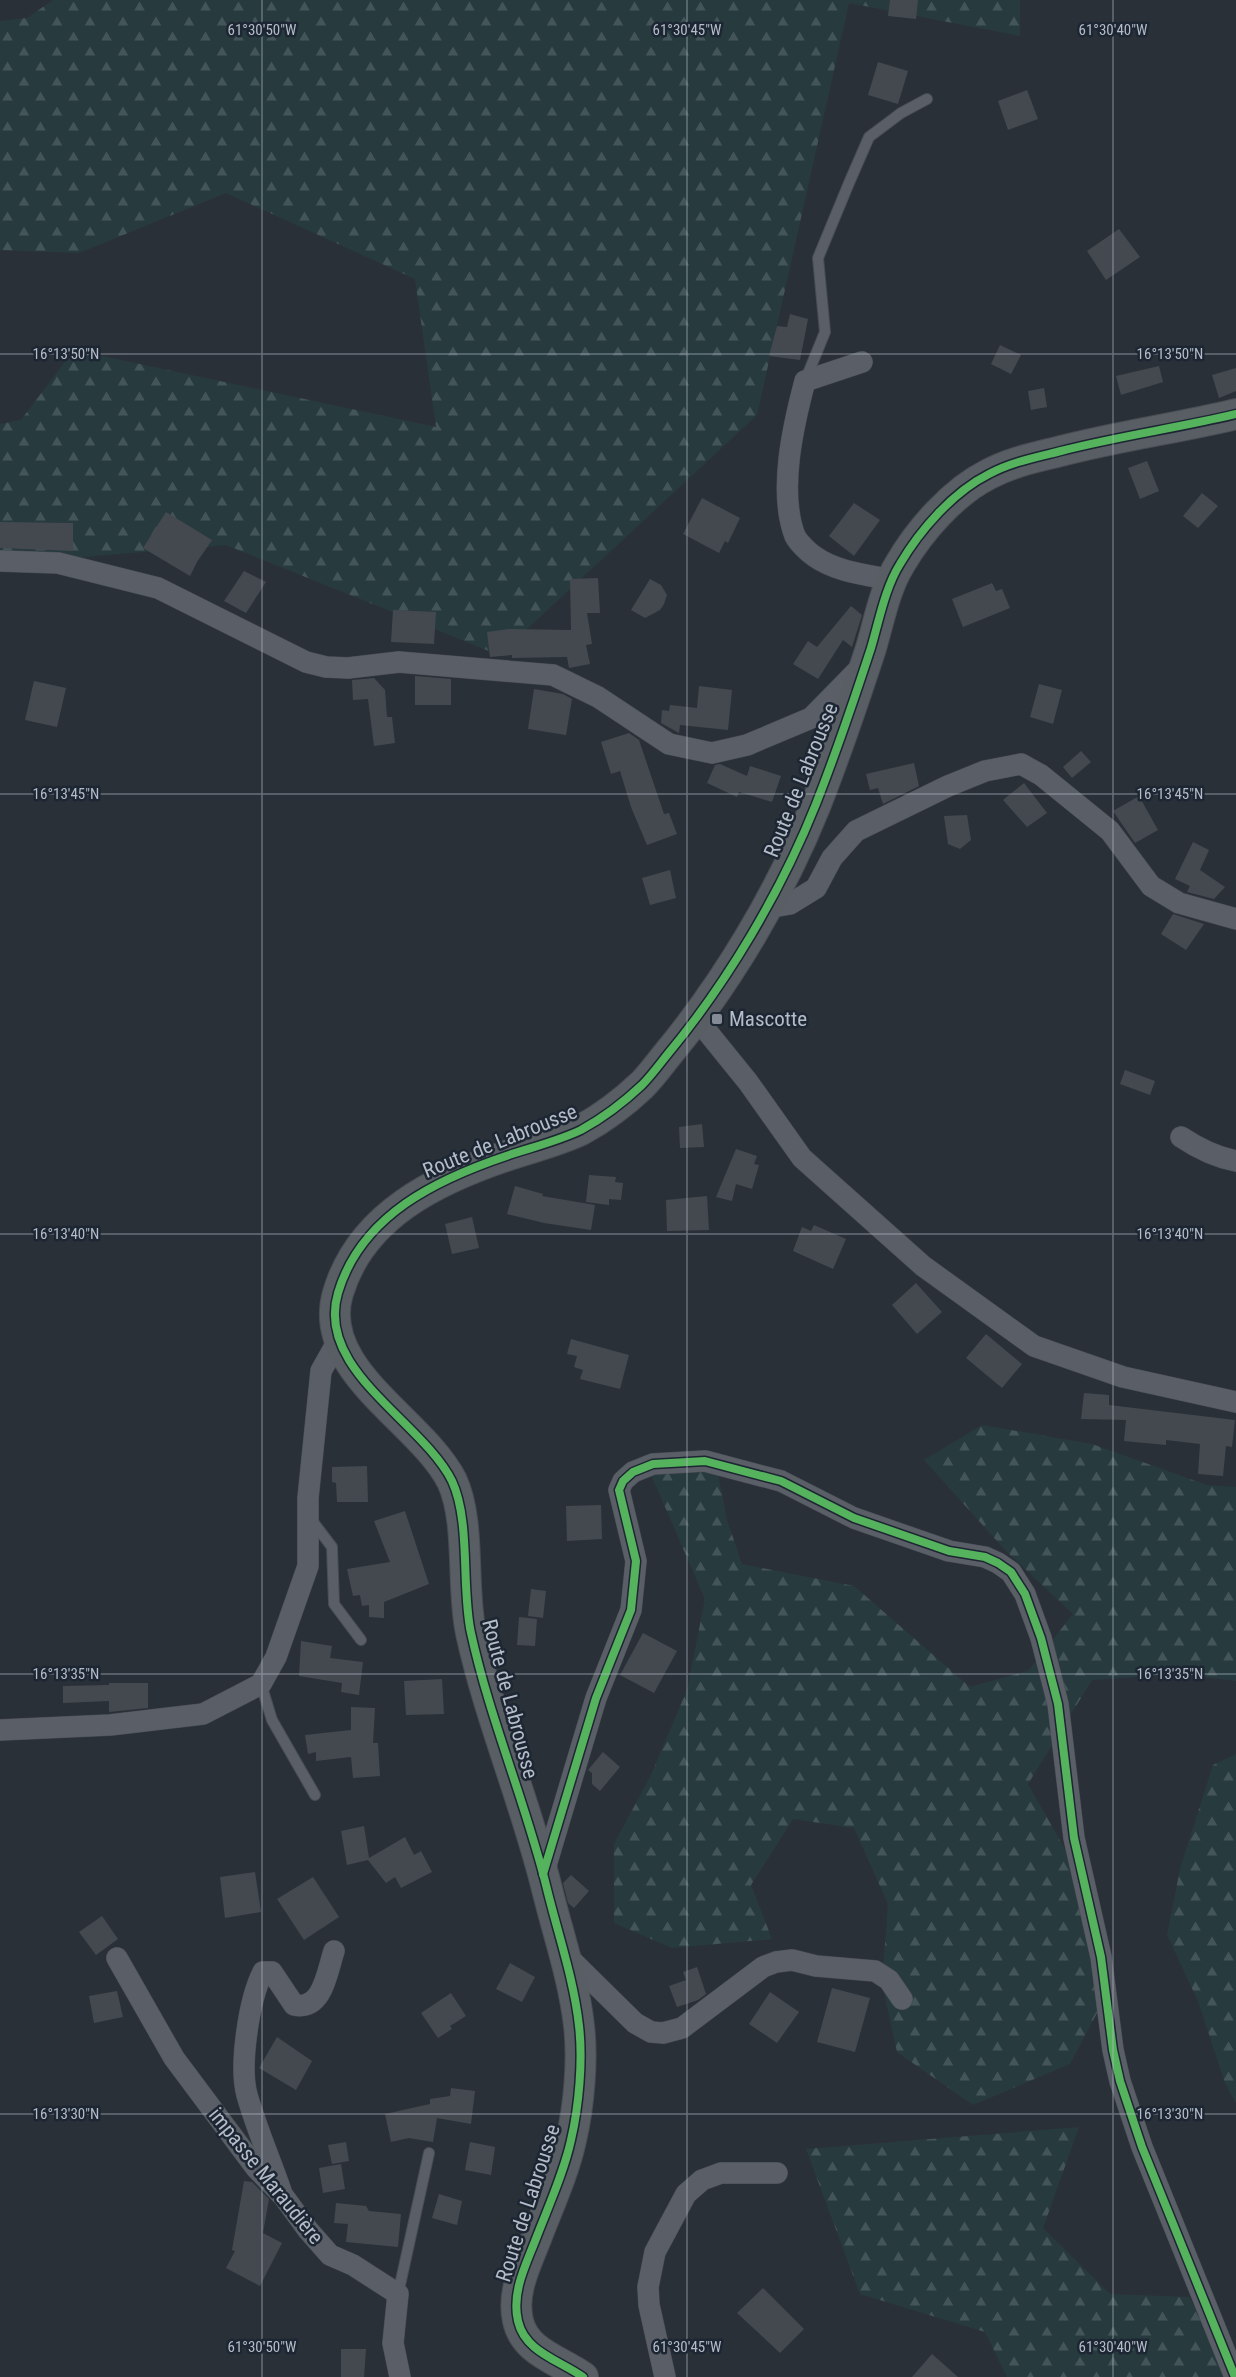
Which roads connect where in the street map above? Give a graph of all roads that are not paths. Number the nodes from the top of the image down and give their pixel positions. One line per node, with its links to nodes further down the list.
1 (927, 99): 3 (lane)
2 (862, 362): 3 (street)
3 (805, 381): 6 (street)
4 (1236, 414): 6 (street, Route de Labrousse)
5 (0, 561): 7 (street)
6 (893, 580): 7 (street, Route de Labrousse)
7 (866, 662): 8 (street, Route de Labrousse)
8 (767, 908): 9 (street); 10 (street, Route de Labrousse)
9 (1236, 919)
10 (697, 1019): 13 (street, Route de Labrousse); 14 (street)
11 (1181, 1137): 12 (street)
12 (1236, 1161)
13 (339, 1339): 15 (street); 20 (street, Route de Labrousse)
14 (1236, 1402)
15 (308, 1516): 16 (lane); 17 (street)
16 (361, 1640)
17 (261, 1684): 18 (street); 19 (lane)
18 (0, 1730)
19 (315, 1795)
20 (543, 1874): 22 (street, Route de Labrousse); 32 (street)
21 (334, 1951): 27 (street)
22 (562, 1951): 24 (street); 30 (street, Route de Labrousse)
23 (117, 1958): 27 (street, impasse Maraudière)
24 (902, 1999)
25 (429, 2153): 28 (lane)
26 (777, 2173): 31 (street)
27 (284, 2197): 28 (street, impasse Maraudière)
28 (398, 2294): 29 (street)
29 (400, 2377)
30 (583, 2377)
31 (666, 2377)
32 (1235, 2377)

